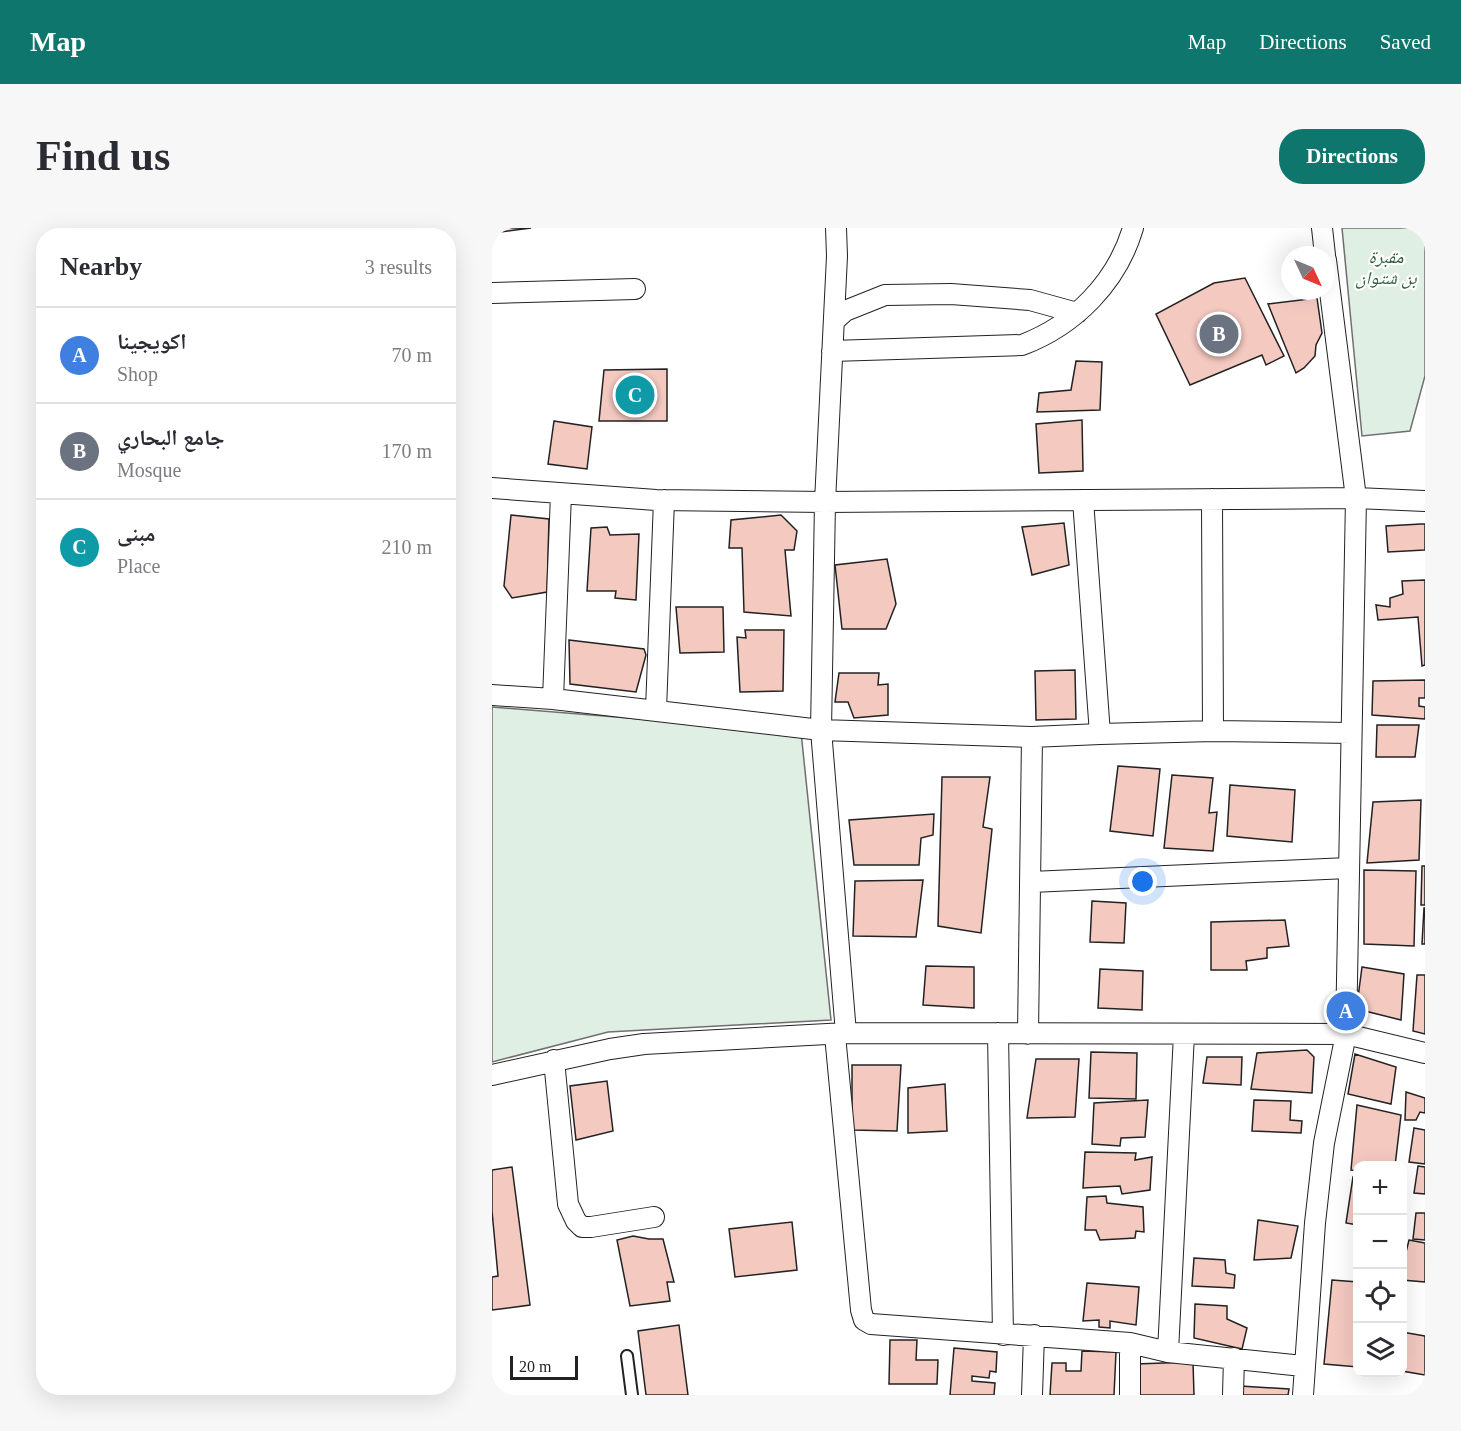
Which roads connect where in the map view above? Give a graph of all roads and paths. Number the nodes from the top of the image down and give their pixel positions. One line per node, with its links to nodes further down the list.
1 (836, 228): 9 (street)
2 (1133, 228): 8 (street)
3 (1322, 228): 4 (street)
4 (1324, 246)
5 (635, 289): 6 (street)
6 (492, 293)
7 (1331, 300): 13 (street)
8 (1077, 313): 9 (street); 10 (street)
9 (834, 321): 10 (street)
10 (832, 351): 18 (street)
11 (492, 488): 12 (street)
12 (561, 494): 16 (street); 20 (street)
13 (1356, 498): 14 (street); 17 (street); 24 (street)
14 (1212, 499): 15 (street); 23 (street)
15 (1083, 500): 18 (street); 25 (street)
16 (664, 501): 18 (street); 21 (street)
17 (1425, 501)
18 (825, 502): 22 (street)
19 (492, 695): 20 (street)
20 (553, 699): 21 (street)
21 (656, 710): 22 (street)
22 (821, 730): 26 (street); 30 (street)
23 (1213, 731): 24 (street); 25 (street)
24 (1350, 733): 27 (street)
25 (1100, 734): 26 (street)
26 (1032, 737): 28 (street)
27 (1348, 868): 28 (street); 33 (street)
28 (1031, 882): 31 (street)
29 (998, 1033): 30 (street); 31 (street); 38 (street)
30 (840, 1034): 35 (street); 38 (street)
31 (1028, 1034): 32 (street)
32 (1184, 1034): 33 (street); 41 (street)
33 (1346, 1035): 34 (street); 44 (street)
34 (1425, 1053)
35 (554, 1060): 36 (street); 37 (street)
36 (492, 1075)
37 (654, 1217)
38 (1003, 1335): 39 (street)
39 (1034, 1335): 40 (street); 46 (street)
40 (1130, 1343): 41 (street); 47 (street)
41 (1168, 1352): 43 (street)
42 (627, 1356): 45 (lane)
43 (1234, 1358): 44 (street); 48 (street)
44 (1303, 1366): 49 (street)
45 (632, 1395)
46 (1032, 1395)
47 (1130, 1395)
48 (1233, 1395)
49 (1303, 1395)

